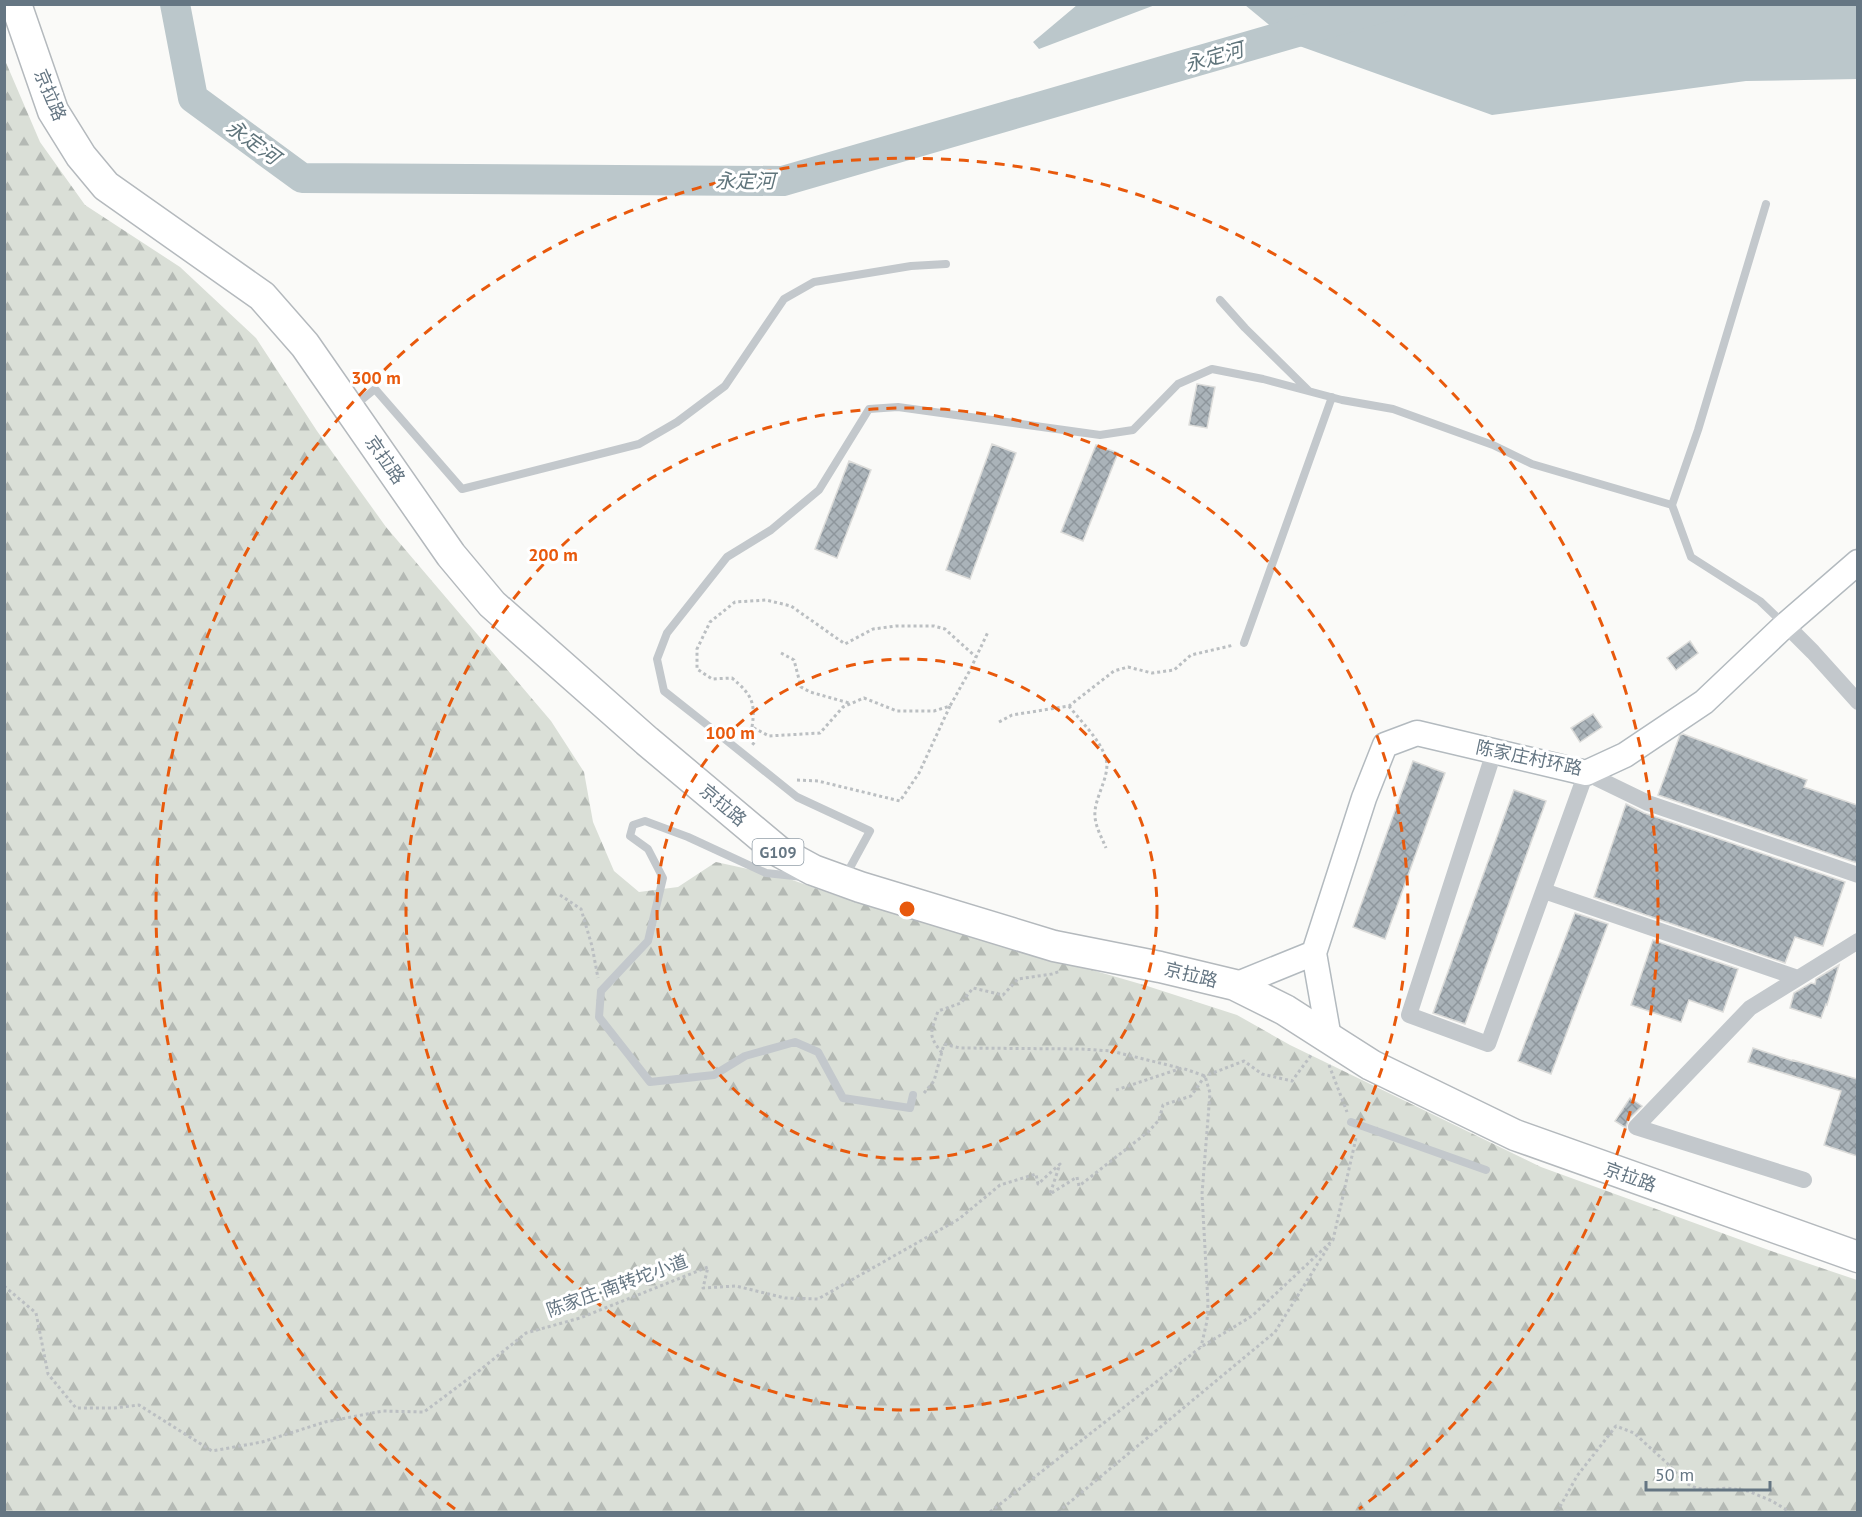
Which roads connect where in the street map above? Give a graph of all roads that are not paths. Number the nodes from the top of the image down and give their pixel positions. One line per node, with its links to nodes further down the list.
1 (16, 4): 7 (highway, 京拉路 / G109)
2 (1766, 204): 8 (lane)
3 (946, 264): 7 (lane)
4 (1220, 300): 5 (lane)
5 (1309, 392): 6 (lane); 17 (lane)
6 (1332, 398): 8 (lane); 11 (lane)
7 (350, 409): 15 (highway, 京拉路 / G109)
8 (1672, 505): 10 (lane)
9 (1857, 562): 10 (street, 陈家庄村环路)
10 (1786, 625): 12 (street); 14 (street, 陈家庄村环路)
11 (1244, 643)
12 (1857, 702)
13 (1494, 752): 14 (street, 陈家庄村环路); 18 (street); 20 (street, 陈家庄村环路)
14 (1586, 773): 16 (street); 18 (street)
15 (813, 870): 17 (highway, 京拉路 / G109); 24 (lane)
16 (1857, 875)
17 (843, 881): 22 (highway, 京拉路 / G109)
18 (1544, 891): 21 (street)
19 (1857, 941): 21 (street)
20 (1314, 953): 22 (street); 23 (street)
21 (1798, 978): 27 (street)
22 (1235, 986): 23 (highway, 京拉路 / G109)
23 (1322, 1034): 28 (highway, 京拉路 / G109)
24 (913, 1095)
25 (1351, 1122): 26 (lane)
26 (1486, 1170)
27 (1804, 1180)
28 (1857, 1257)

